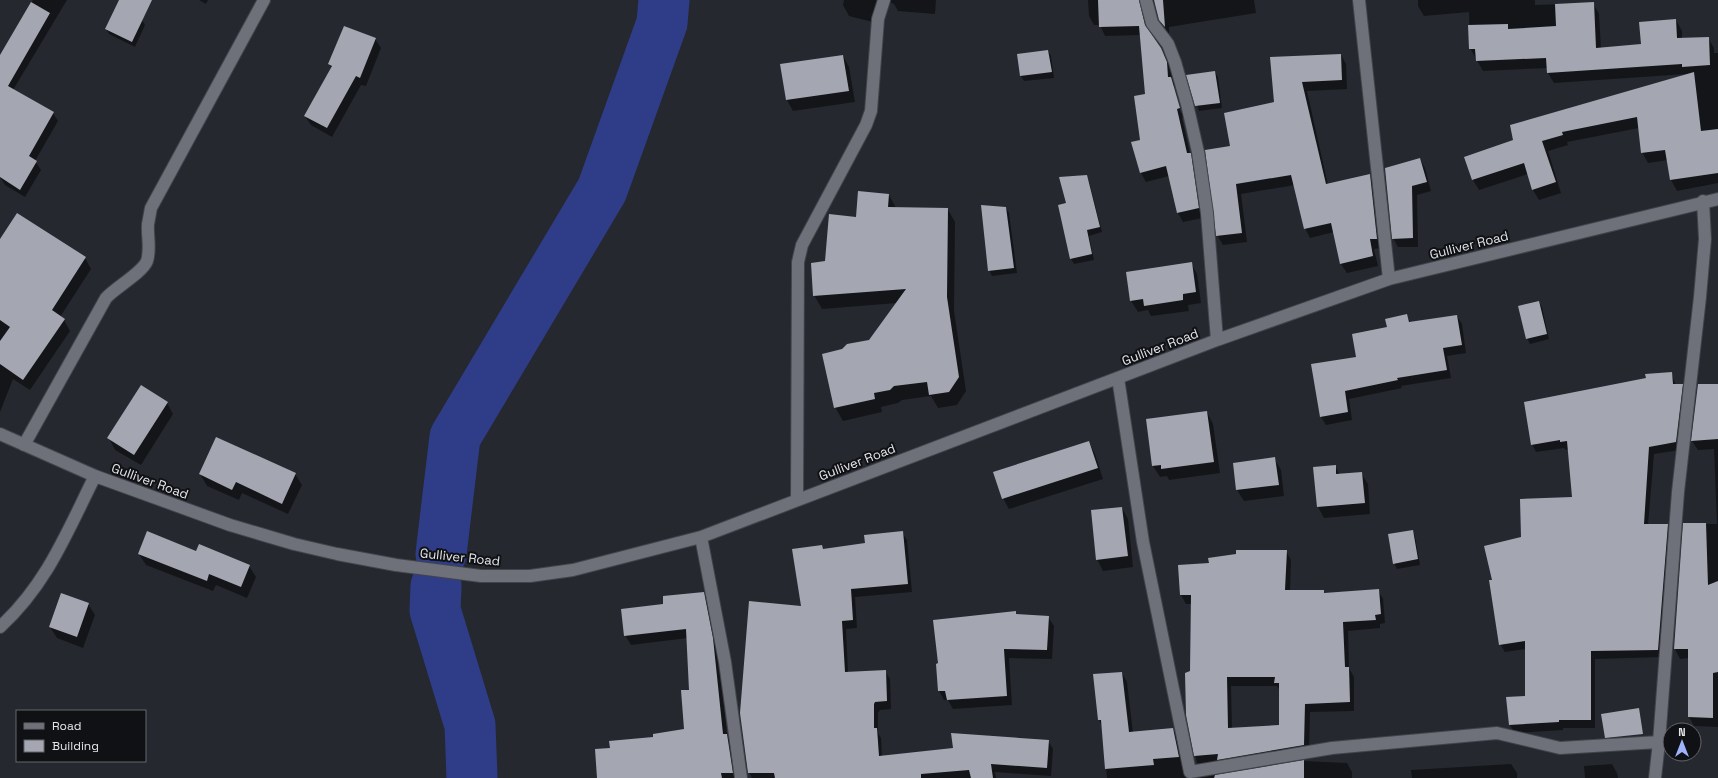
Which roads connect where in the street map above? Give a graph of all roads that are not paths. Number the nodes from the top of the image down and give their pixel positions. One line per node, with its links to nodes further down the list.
1 (264, 0): 11 (street)
2 (884, 0): 13 (street)
3 (1146, 0): 8 (street)
4 (1359, 0): 7 (street)
5 (1718, 199): 6 (street, Gulliver Road)
6 (1703, 201): 7 (street, Gulliver Road); 16 (street)
7 (1389, 279): 8 (street, Gulliver Road)
8 (1216, 340): 9 (street, Gulliver Road)
9 (1118, 378): 13 (street, Gulliver Road); 16 (street)
10 (0, 434): 11 (street, Gulliver Road)
11 (24, 445): 12 (street, Gulliver Road)
12 (95, 476): 14 (street, Gulliver Road); 15 (street)
13 (797, 499): 14 (street, Gulliver Road)
14 (701, 538): 17 (street)
15 (0, 627)
16 (1659, 742): 18 (street)
17 (741, 778)
18 (1655, 778)

